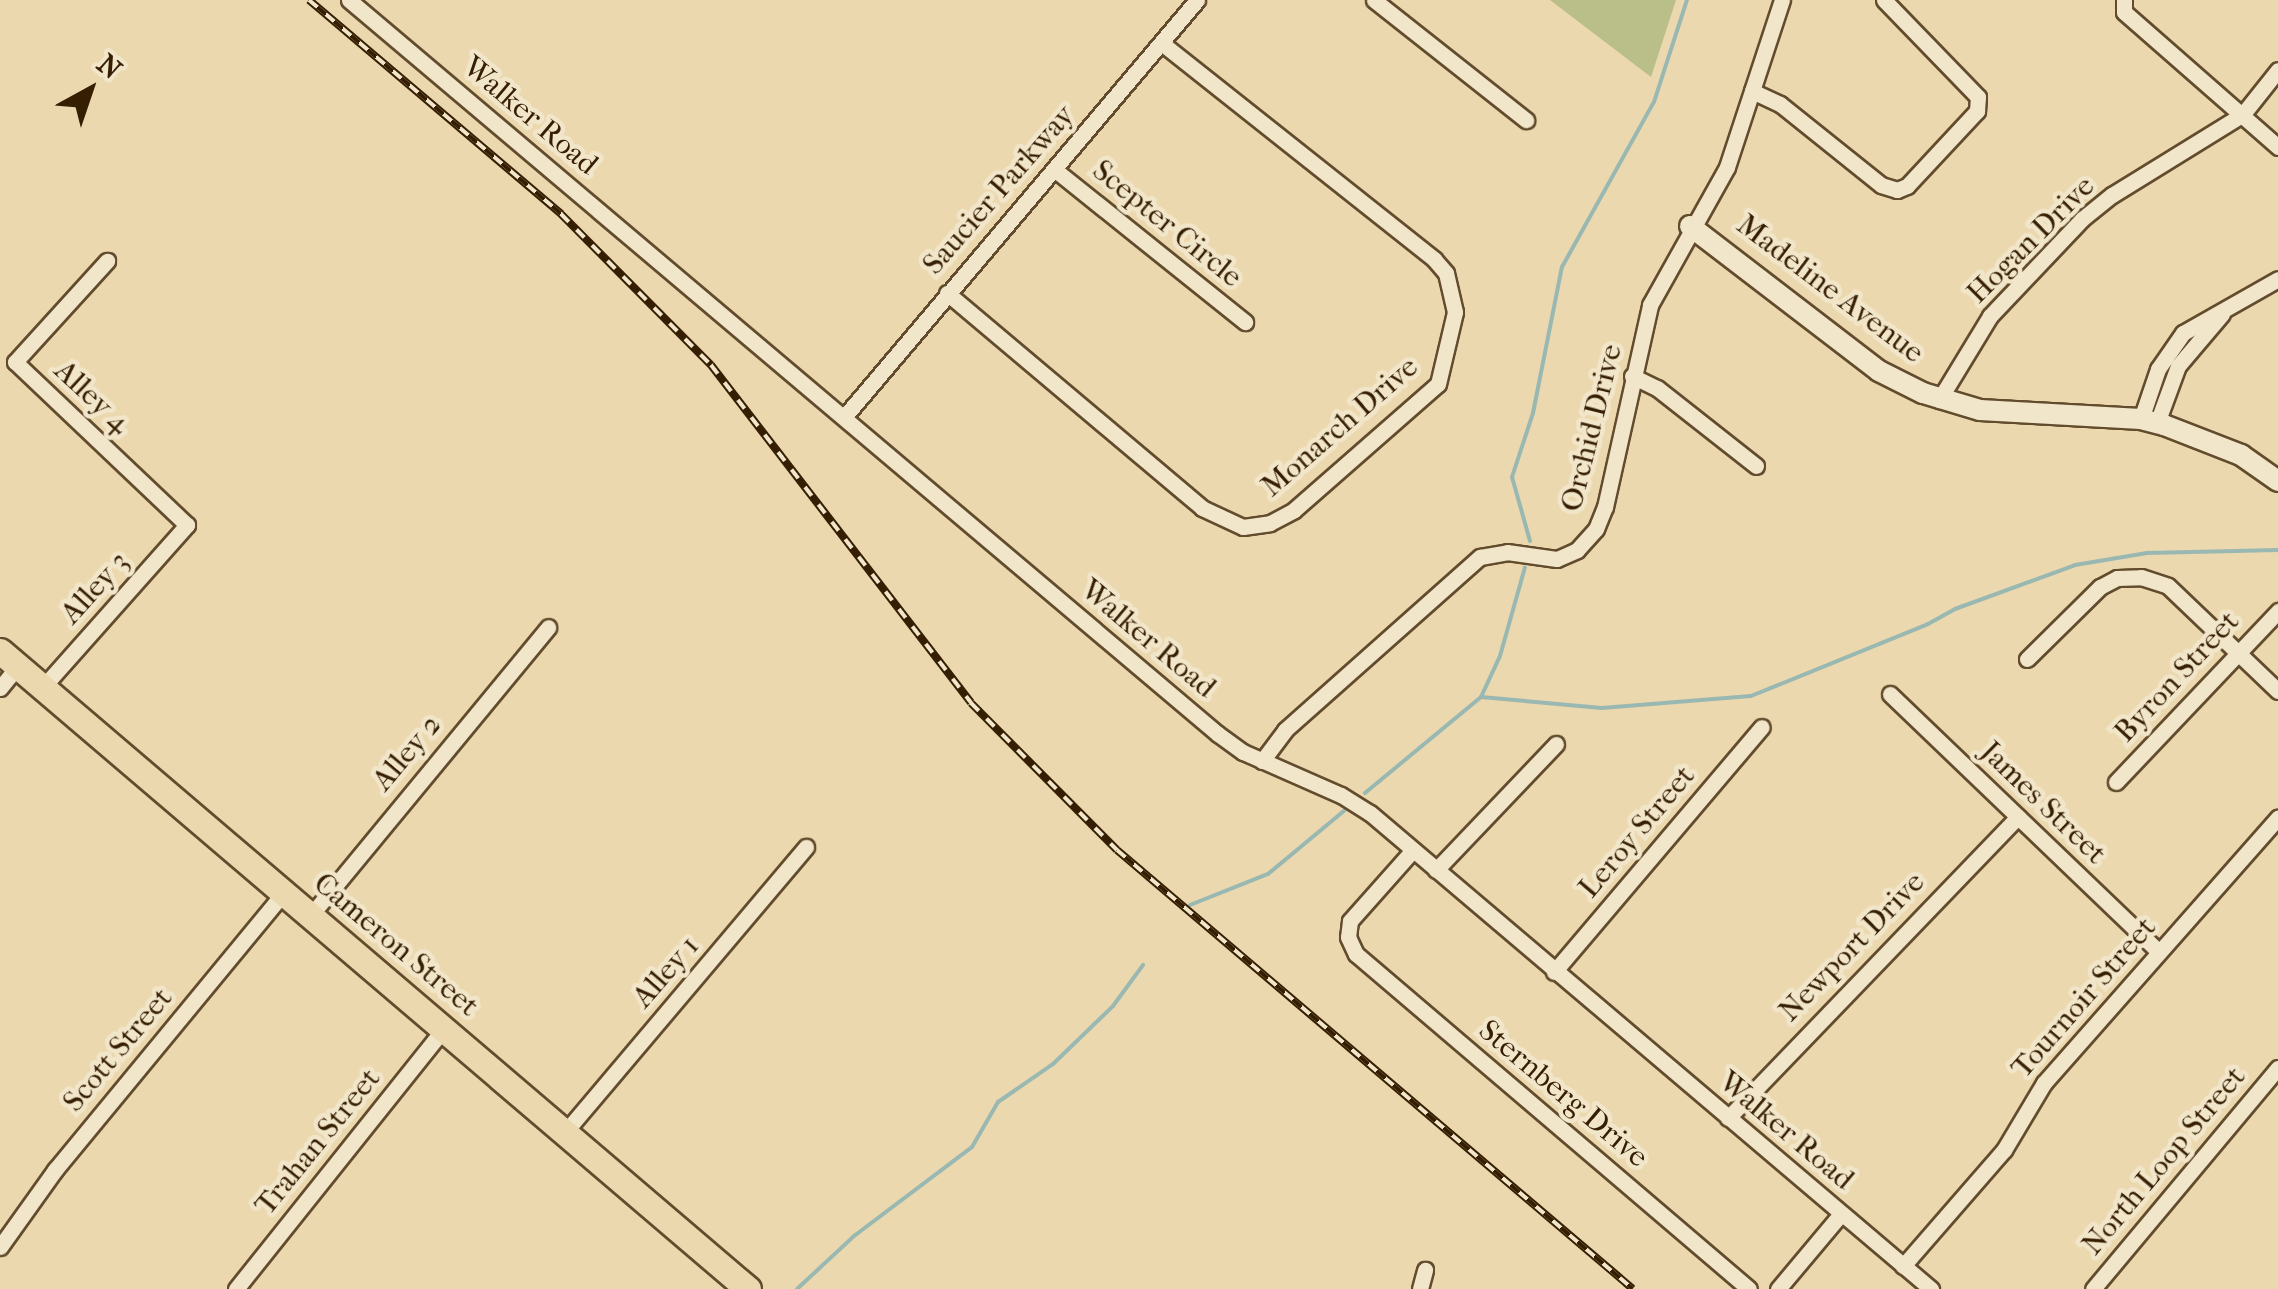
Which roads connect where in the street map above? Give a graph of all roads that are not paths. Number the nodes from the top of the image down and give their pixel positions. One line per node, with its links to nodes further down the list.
1 (350, 0): 21 (street, Walker Road)
2 (1197, 0): 7 (street, Saucier Parkway)
3 (1374, 0): 11 (street)
4 (1782, 0): 9 (street, Orchid Drive)
5 (1884, 0): 9 (street)
6 (2124, 0): 10 (street)
7 (1161, 43): 13 (street, Saucier Parkway); 17 (street, Monarch Drive)
8 (2278, 70): 10 (street, Hogan Drive)
9 (1752, 91): 14 (street, Orchid Drive)
10 (2243, 114): 12 (street); 20 (street, Hogan Drive)
11 (1526, 120)
12 (2278, 147)
13 (1054, 168): 17 (street, Saucier Parkway); 18 (street, Scepter Circle)
14 (1690, 226): 19 (street, Orchid Drive); 20 (street, Madeline Avenue)
15 (107, 261): 25 (street, Alley 4)
16 (2278, 279): 22 (street)
17 (947, 293): 21 (street, Saucier Parkway)
18 (1245, 322)
19 (1632, 376): 23 (street); 37 (street, Orchid Drive)
20 (1940, 400): 22 (street, Madeline Avenue)
21 (845, 416): 37 (street, Walker Road)
22 (2149, 421): 24 (street, Madeline Avenue)
23 (1756, 466)
24 (2278, 482)
25 (188, 525): 32 (street, Alley 3)
26 (2278, 610): 28 (street, Byron Street)
27 (548, 628): 45 (street, Alley 2)
28 (2238, 651): 30 (street); 33 (street); 38 (street, Byron Street)
29 (9, 659): 31 (street); 32 (main road, Cameron Street)
30 (2028, 660)
31 (0, 688)
32 (43, 688): 44 (main road, Cameron Street)
33 (2278, 691)
34 (1890, 694): 39 (street, James Street)
35 (1762, 727): 47 (street, Leroy Street)
36 (1556, 744): 43 (street)
37 (1262, 761): 42 (street, Walker Road)
38 (2116, 782)
39 (2018, 817): 46 (street, James Street); 50 (street, Newport Drive)
40 (2278, 818): 46 (street, Tournoir Street)
41 (806, 847): 51 (street, Alley 1)
42 (1413, 850): 43 (street, Walker Road); 59 (street, Sternberg Drive)
43 (1436, 870): 47 (street, Walker Road)
44 (284, 892): 45 (main road, Cameron Street); 53 (street, Scott Street)
45 (311, 916): 48 (main road, Cameron Street)
46 (2158, 951): 54 (street, Tournoir Street)
47 (1554, 972): 50 (street, Walker Road)
48 (444, 1028): 51 (main road, Cameron Street); 56 (street, Trahan Street)
49 (2278, 1068): 62 (street, North Loop Street)
50 (1728, 1118): 52 (street, Walker Road)
51 (566, 1131): 57 (main road, Cameron Street)
52 (1841, 1214): 54 (street, Walker Road); 60 (street)
53 (0, 1247)
54 (1903, 1266): 61 (street, Walker Road)
55 (1425, 1270): 58 (street)
56 (236, 1289)
57 (748, 1289)
58 (1420, 1289)
59 (1749, 1289)
60 (1778, 1289)
61 (1931, 1289)
62 (2093, 1289)

